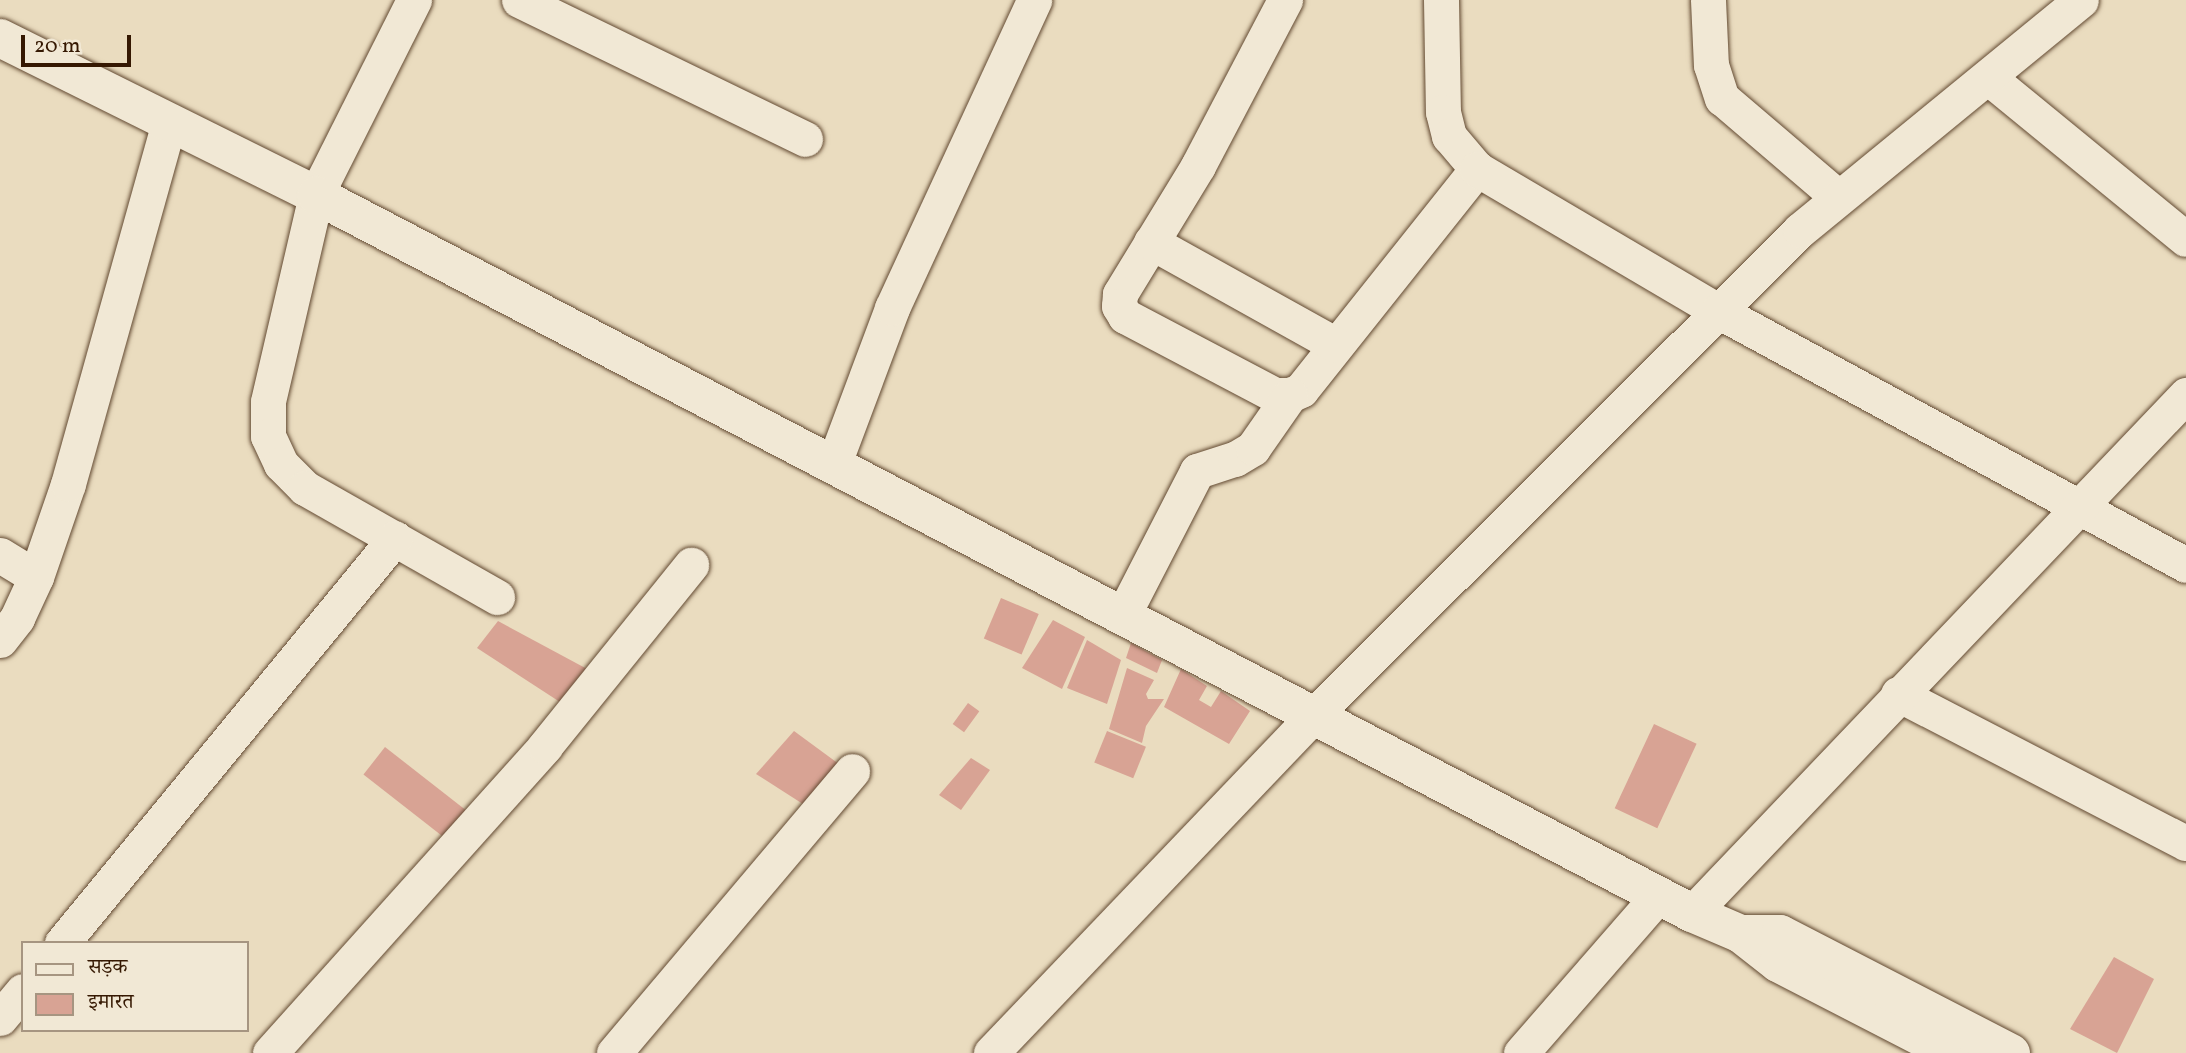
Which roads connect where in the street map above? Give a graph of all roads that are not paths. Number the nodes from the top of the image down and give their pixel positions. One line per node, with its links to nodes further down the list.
1 (414, 0): 13 (street)
2 (519, 0): 11 (street)
3 (1034, 0): 21 (street)
4 (1285, 0): 16 (street)
5 (1441, 0): 12 (street)
6 (1708, 0): 14 (street)
7 (2081, 0): 9 (street)
8 (2, 43): 10 (street)
9 (1989, 78): 14 (street); 15 (street)
10 (169, 123): 13 (street); 27 (street)
11 (805, 139)
12 (1477, 169): 17 (street); 18 (street)
13 (316, 195): 21 (street); 23 (street)
14 (1838, 197): 17 (street)
15 (2186, 239)
16 (1152, 242): 18 (street); 19 (street)
17 (1718, 311): 22 (street); 32 (street)
18 (1334, 344): 19 (street)
19 (1290, 395): 29 (street)
20 (2186, 395): 22 (street)
21 (832, 466): 29 (street)
22 (2078, 509): 26 (street); 31 (street)
23 (395, 538): 28 (street); 38 (street)
24 (0, 555): 27 (street)
25 (691, 565): 41 (street)
26 (2186, 565)
27 (36, 577): 30 (street)
28 (497, 597)
29 (1123, 615): 32 (street)
30 (0, 640)
31 (1898, 694): 34 (street); 36 (street)
32 (1315, 714): 35 (street); 43 (street)
33 (852, 771): 42 (street)
34 (2186, 843)
35 (1659, 895): 36 (street); 44 (street)
36 (1692, 913): 37 (street)
37 (1741, 934): 45 (street); 46 (street)
38 (64, 941)
39 (21, 993): 40 (street)
40 (0, 1018)
41 (270, 1053)
42 (614, 1053)
43 (991, 1053)
44 (1521, 1053)
45 (1952, 1053)
46 (2011, 1053)

